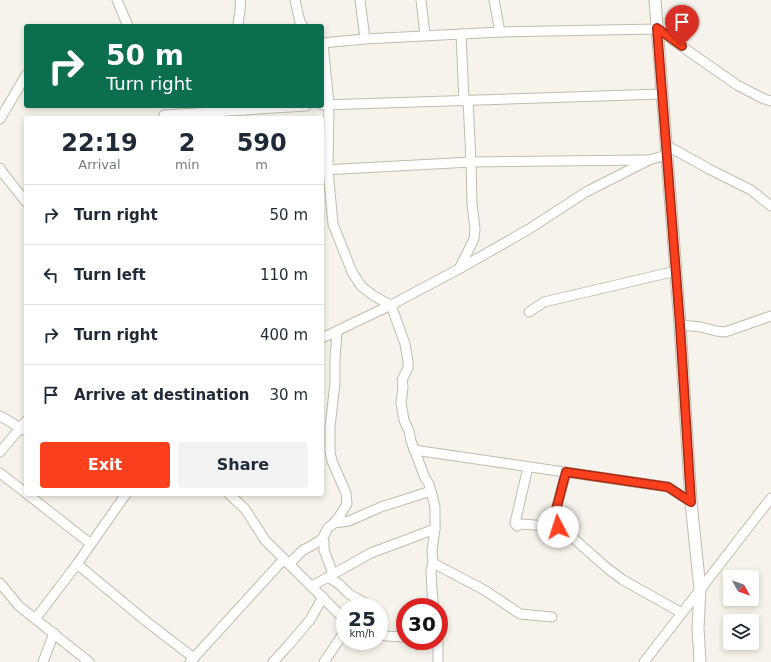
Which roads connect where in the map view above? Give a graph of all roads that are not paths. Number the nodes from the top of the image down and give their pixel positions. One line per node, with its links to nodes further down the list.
1 (117, 0): 8 (street)
2 (240, 0): 9 (street)
3 (295, 0): 10 (street)
4 (360, 0): 15 (street)
5 (420, 0): 14 (street)
6 (494, 0): 12 (street)
7 (655, 0): 11 (street)
8 (127, 24)
9 (238, 24)
10 (302, 24)
11 (657, 28): 12 (street); 19 (street); 21 (street)
12 (500, 32): 13 (street)
13 (461, 34): 14 (street); 20 (street)
14 (425, 36): 15 (street)
15 (365, 39): 16 (street)
16 (324, 43)
17 (24, 78): 25 (street)
18 (324, 84): 22 (street)
19 (662, 94): 20 (street); 26 (street)
20 (466, 100): 22 (street); 28 (street)
21 (771, 101)
22 (325, 105): 30 (street)
23 (265, 108): 24 (street)
24 (163, 113)
25 (0, 119)
26 (667, 150): 27 (street); 32 (street); 34 (street)
27 (649, 160): 28 (street); 33 (street)
28 (471, 162): 30 (street); 33 (street)
29 (0, 168): 31 (street)
30 (325, 170): 35 (street)
31 (24, 199)
32 (771, 206)
33 (459, 269): 35 (street)
34 (676, 271): 36 (street); 38 (street)
35 (391, 305): 39 (street); 43 (street)
36 (529, 312)
37 (771, 316): 38 (street)
38 (680, 325): 54 (street)
39 (337, 331): 40 (street); 55 (street)
40 (324, 337)
41 (0, 416): 42 (street)
42 (24, 427): 44 (street)
43 (414, 450): 45 (street); 48 (street)
44 (0, 452)
45 (528, 466): 46 (street); 56 (street)
46 (566, 472): 54 (street); 56 (street)
47 (0, 473): 49 (street)
48 (431, 491): 55 (street); 57 (street)
49 (24, 492)
50 (30, 496): 59 (street)
51 (125, 496): 59 (street)
52 (231, 496): 60 (street)
53 (771, 498): 66 (street)
54 (691, 502): 66 (street)
55 (334, 523): 58 (street)
56 (558, 527): 71 (street)
57 (435, 529): 61 (street); 63 (street)
58 (322, 539): 60 (street); 63 (street)
59 (91, 544): 62 (street)
60 (286, 562): 65 (street); 77 (street)
61 (433, 563): 69 (street); 72 (street)
62 (77, 564): 73 (street); 77 (street)
63 (330, 576): 65 (street); 68 (street)
64 (0, 584): 73 (street)
65 (312, 586): 67 (street)
66 (700, 589): 71 (street); 84 (street)
67 (323, 597): 70 (street); 80 (street)
68 (356, 598)
69 (433, 598)
70 (336, 611)
71 (682, 613): 83 (street)
72 (552, 617)
73 (36, 618): 74 (street)
74 (54, 634): 78 (street); 79 (street)
75 (336, 644): 81 (street)
76 (438, 650): 82 (street)
77 (192, 660)
78 (42, 662)
79 (89, 662)
80 (273, 662)
81 (324, 662)
82 (438, 662)
83 (644, 662)
84 (700, 662)

